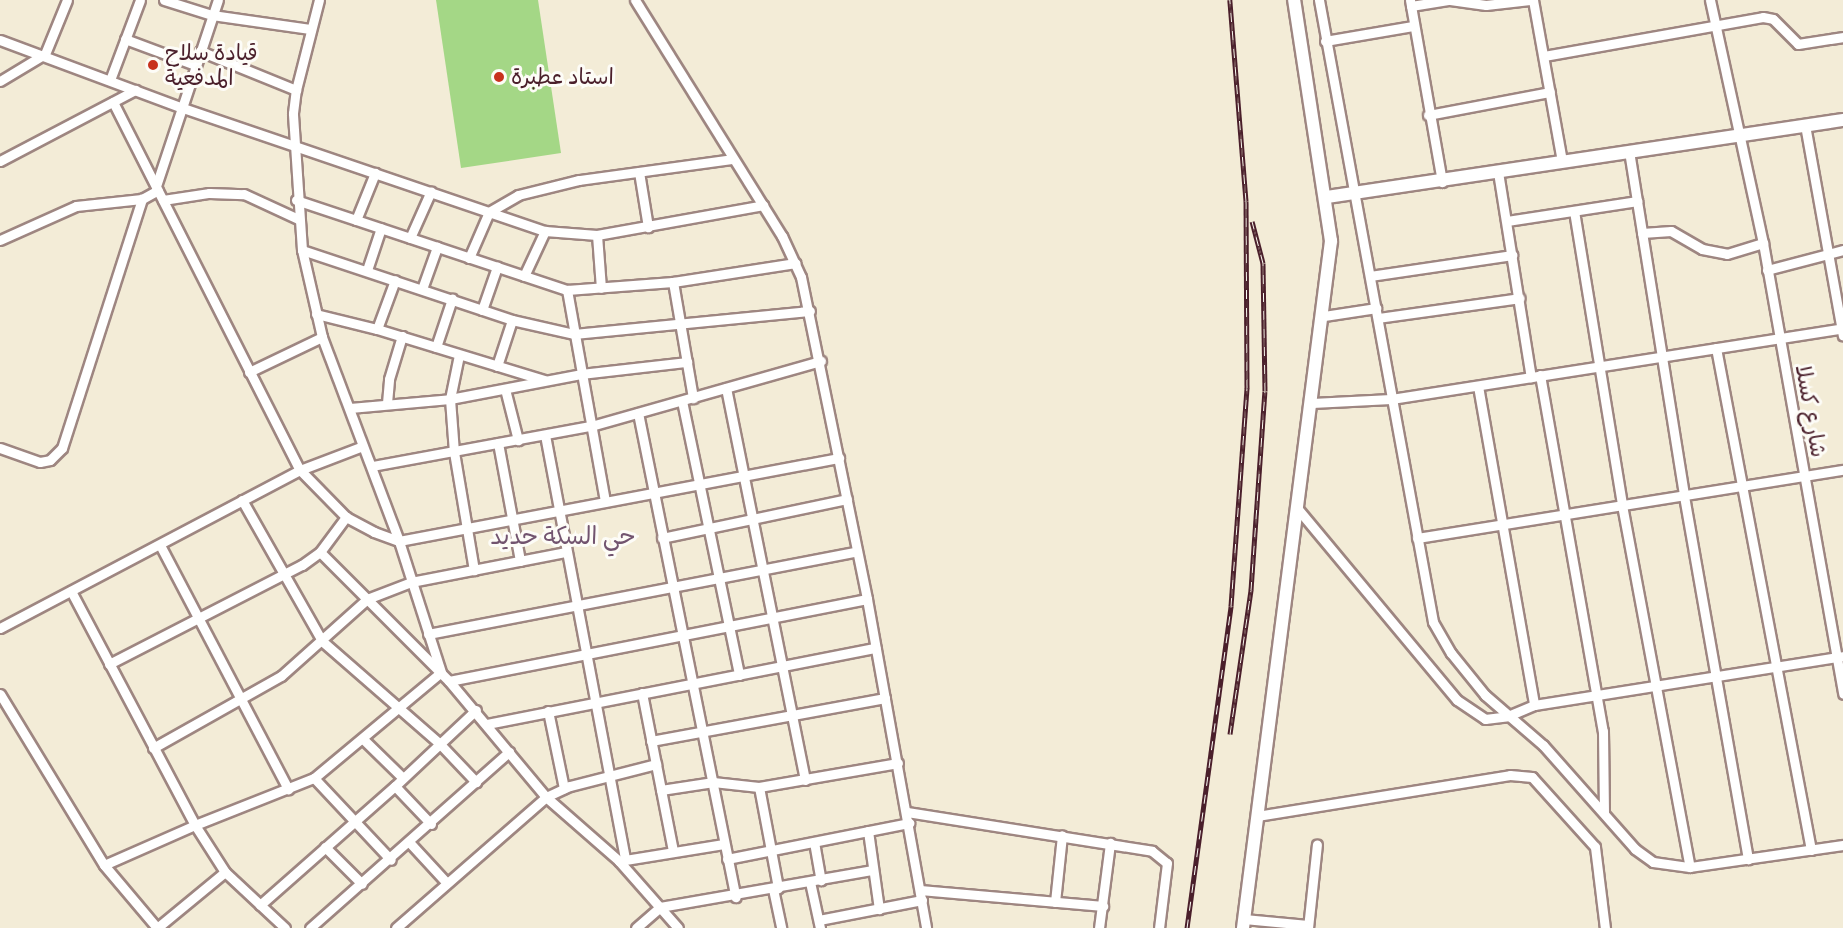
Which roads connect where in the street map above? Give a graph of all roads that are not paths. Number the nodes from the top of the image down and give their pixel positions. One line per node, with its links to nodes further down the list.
1 (67, 0): 21 (street)
2 (140, 0): 17 (street)
3 (164, 0): 12 (street)
4 (218, 0): 12 (street)
5 (319, 0): 15 (street)
6 (635, 0): 37 (street)
7 (1294, 0): 47 (main road)
8 (1319, 0): 19 (street)
9 (1531, 0): 11 (street); 22 (street)
10 (1710, 0): 14 (street, شارع كسلا)
11 (1410, 3): 13 (street)
12 (213, 15): 15 (street); 20 (street)
13 (1413, 26): 19 (street); 31 (street)
14 (1715, 26): 16 (street); 22 (street); 34 (street, شارع كسلا)
15 (310, 29): 27 (street)
16 (1843, 37)
17 (125, 39): 23 (street); 24 (street)
18 (0, 40): 21 (street)
19 (1325, 41): 46 (street)
20 (200, 51): 23 (street); 27 (street)
21 (45, 54): 24 (street); 25 (street)
22 (1544, 56): 28 (street)
23 (195, 66): 30 (street)
24 (110, 80): 26 (street)
25 (0, 81)
26 (135, 90): 29 (street); 30 (street)
27 (296, 90): 35 (street)
28 (1550, 92): 31 (street); 39 (street)
29 (113, 102): 38 (street); 44 (street)
30 (180, 107): 35 (street); 44 (street)
31 (1428, 115): 43 (street)
32 (1843, 120): 33 (main road)
33 (1805, 125): 34 (main road); 70 (street)
34 (1739, 135): 36 (main road); 65 (street, شارع كسلا)
35 (293, 144): 42 (street); 50 (street)
36 (1629, 152): 39 (main road); 51 (street)
37 (733, 159): 40 (street); 52 (street)
38 (0, 161)
39 (1562, 161): 41 (main road)
40 (639, 172): 54 (street); 58 (street)
41 (1498, 172): 43 (main road); 57 (street)
42 (375, 173): 45 (street); 56 (street)
43 (1442, 182): 46 (main road)
44 (157, 188): 48 (street); 49 (street)
45 (431, 191): 54 (street); 63 (street)
46 (1353, 194): 47 (main road); 77 (street)
47 (1327, 197): 89 (main road)
48 (142, 199): 64 (street); 127 (street)
49 (163, 200): 55 (street); 107 (street)
50 (296, 200): 55 (street); 56 (street)
51 (1636, 201): 53 (street); 61 (street)
52 (763, 205): 58 (street); 72 (street)
53 (1574, 211): 57 (street); 105 (street)
54 (489, 212): 60 (street); 71 (street)
55 (298, 219): 67 (street)
56 (356, 220): 59 (street)
57 (1507, 221): 69 (street)
58 (648, 227): 62 (street)
59 (381, 228): 63 (street); 74 (street)
60 (545, 231): 62 (street); 76 (street)
61 (1642, 233): 65 (street); 102 (street)
62 (597, 235): 80 (street)
63 (410, 238): 66 (street)
64 (0, 240)
65 (1763, 243): 75 (street, شارع كسلا)
66 (437, 247): 71 (street); 81 (street)
67 (302, 250): 74 (street); 88 (street)
68 (1843, 250): 70 (street)
69 (1512, 255): 77 (street); 83 (street)
70 (1828, 255): 75 (street); 94 (street)
71 (469, 258): 73 (street)
72 (796, 263): 79 (street); 87 (street)
73 (497, 267): 76 (street); 86 (street)
74 (368, 270): 78 (street)
75 (1767, 270): 98 (street, شارع كسلا)
76 (524, 276): 82 (street)
77 (1370, 276): 85 (street)
78 (395, 280): 81 (street); 93 (street)
79 (673, 282): 80 (street); 92 (street)
80 (601, 288): 82 (street)
81 (422, 289): 84 (street)
82 (567, 290): 95 (street)
83 (1520, 298): 90 (street); 109 (street)
84 (452, 299): 86 (street); 99 (street)
85 (1376, 308): 89 (street); 90 (street)
86 (482, 310): 91 (street)
87 (810, 310): 92 (street); 103 (street)
88 (316, 314): 93 (street); 97 (street)
89 (1324, 316): 119 (main road)
90 (1378, 318): 116 (street)
91 (512, 320): 95 (street); 106 (street)
92 (680, 323): 95 (street); 104 (street)
93 (377, 329): 96 (street)
94 (1843, 330): 98 (street)
95 (574, 334): 108 (street)
96 (402, 336): 99 (street); 118 (street)
97 (322, 337): 107 (street); 120 (street)
98 (1778, 338): 100 (street); 134 (street, شارع كسلا)
99 (436, 347): 101 (street)
100 (1716, 348): 102 (street); 136 (street)
101 (459, 355): 106 (street); 115 (street)
102 (1661, 356): 105 (street); 138 (street)
103 (821, 361): 112 (street); 129 (street)
104 (687, 362): 108 (street); 114 (street)
105 (1600, 365): 109 (street); 142 (street)
106 (497, 366): 110 (street)
107 (249, 372): 131 (street)
108 (581, 374): 110 (street); 122 (street)
109 (1536, 376): 111 (street); 145 (street)
110 (547, 381): 113 (street)
111 (1478, 386): 116 (street); 149 (street)
112 (726, 388): 114 (street); 133 (street)
113 (505, 389): 115 (street); 124 (street)
114 (693, 398): 117 (street)
115 (450, 399): 118 (street); 128 (street)
116 (1391, 399): 119 (street); 153 (street)
117 (682, 401): 121 (street); 135 (street)
118 (387, 403): 120 (street)
119 (1312, 403): 143 (main road)
120 (350, 408): 126 (street)
121 (638, 413): 122 (street); 137 (street)
122 (591, 426): 123 (street); 141 (street)
123 (545, 435): 124 (street); 144 (street)
124 (518, 440): 125 (street)
125 (498, 444): 128 (street); 148 (street)
126 (363, 446): 130 (street); 131 (street)
127 (0, 448)
128 (454, 452): 130 (street); 150 (street)
129 (839, 458): 133 (street); 139 (street)
130 (372, 466): 154 (street)
131 (300, 470): 140 (street); 146 (street)
132 (1843, 470): 134 (street)
133 (745, 476): 135 (street); 147 (street)
134 (1803, 476): 136 (street); 179 (street, شارع كسلا)
135 (699, 484): 137 (street); 151 (street)
136 (1742, 485): 138 (street); 182 (street)
137 (652, 493): 141 (street); 152 (street)
138 (1684, 496): 142 (street); 185 (street)
139 (847, 499): 147 (street); 156 (street)
140 (242, 500): 155 (street); 162 (street)
141 (605, 502): 144 (street)
142 (1623, 505): 145 (street); 188 (street)
143 (1297, 508): 201 (street); 225 (main road)
144 (558, 512): 148 (street); 158 (street)
145 (1565, 514): 149 (street); 192 (street)
146 (346, 517): 154 (street); 157 (street)
147 (753, 518): 151 (street); 161 (street)
148 (512, 520): 150 (street); 159 (street)
149 (1503, 524): 153 (street); 196 (street)
150 (467, 528): 154 (street); 160 (street)
151 (708, 528): 152 (street); 163 (street)
152 (662, 538): 165 (street)
153 (1417, 538): 201 (street)
154 (399, 541): 164 (street)
155 (160, 545): 166 (street); 171 (street)
156 (857, 551): 161 (street); 167 (street)
157 (320, 552): 162 (street); 168 (street)
158 (566, 552): 159 (street); 169 (street)
159 (520, 561): 160 (street)
160 (474, 570): 164 (street)
161 (764, 570): 163 (street); 170 (street)
162 (283, 576): 171 (street); 176 (street)
163 (718, 579): 165 (street); 172 (street)
164 (411, 582): 168 (street); 174 (street)
165 (672, 589): 169 (street); 175 (street)
166 (71, 591): 173 (street); 180 (street)
167 (867, 598): 170 (street); 177 (street)
168 (368, 599): 176 (street); 183 (street)
169 (576, 607): 174 (street); 178 (street)
170 (774, 616): 172 (street); 181 (street)
171 (196, 618): 180 (street); 194 (street)
172 (728, 626): 175 (street); 184 (street)
173 (0, 628)
174 (428, 634): 183 (street)
175 (682, 634): 178 (street); 187 (street)
176 (322, 640): 194 (street); 197 (street)
177 (876, 648): 181 (street); 193 (street)
178 (584, 652): 186 (street); 195 (street)
179 (1840, 657): 182 (street); 191 (street, شارع كسلا)
180 (109, 664): 207 (street)
181 (784, 666): 184 (street); 200 (street)
182 (1777, 668): 185 (street); 240 (street)
183 (441, 672): 186 (street); 197 (street)
184 (739, 675): 187 (street)
185 (1716, 677): 188 (street); 243 (street)
186 (449, 681): 198 (street)
187 (692, 684): 189 (street); 203 (street)
188 (1655, 686): 192 (street); 247 (street)
189 (642, 693): 195 (street); 205 (street)
190 (0, 694): 246 (street)
191 (1843, 694)
192 (1596, 696): 196 (street); 224 (street)
193 (885, 698): 200 (street); 209 (street)
194 (242, 700): 207 (street); 220 (street)
195 (594, 701): 199 (street); 211 (street)
196 (1534, 705): 201 (street)
197 (398, 709): 204 (street); 206 (street)
198 (476, 710): 202 (street); 206 (street)
199 (548, 711): 202 (street); 219 (street)
200 (794, 715): 203 (street); 214 (street)
201 (1508, 716): 224 (street)
202 (487, 724): 208 (street)
203 (704, 731): 205 (street); 216 (street)
204 (364, 740): 212 (street); 213 (street)
205 (651, 741): 210 (street)
206 (439, 743): 213 (street); 215 (street)
207 (153, 748): 229 (street)
208 (509, 752): 215 (street); 222 (street)
209 (898, 763): 214 (street); 223 (street)
210 (656, 764): 211 (street); 221 (street)
211 (607, 777): 219 (street); 245 (street)
212 (314, 778): 220 (street); 226 (street)
213 (403, 778): 217 (street)
214 (805, 780): 218 (street)
215 (476, 782): 227 (street)
216 (713, 782): 218 (street); 221 (street); 235 (street)
217 (395, 786): 226 (street); 227 (street)
218 (759, 787): 239 (street)
219 (564, 788): 222 (street)
220 (288, 789): 229 (street)
221 (661, 790): 241 (street)
222 (546, 797): 245 (street); 251 (street)
223 (907, 812): 228 (street); 231 (street)
224 (1604, 812): 247 (street)
225 (1257, 816): 263 (main road); 275 (street)
226 (353, 821): 238 (street); 244 (street)
227 (430, 824): 233 (street)
228 (909, 824): 230 (street); 255 (street)
229 (195, 825): 246 (street); 249 (street)
230 (868, 831): 232 (street); 248 (street)
231 (1062, 836): 234 (street); 257 (street)
232 (814, 842): 239 (street); 250 (street)
233 (410, 843): 244 (street); 251 (street)
234 (1110, 843): 259 (street); 274 (street)
235 (724, 844): 241 (street); 242 (street)
236 (1317, 844): 264 (street)
237 (1843, 845): 240 (street)
238 (325, 847): 253 (street); 258 (street)
239 (770, 850): 242 (street); 254 (street)
240 (1811, 850): 243 (street)
241 (673, 851): 245 (street)
242 (727, 859): 256 (street)
243 (1748, 859): 247 (street)
244 (391, 860): 253 (street)
245 (622, 860): 260 (street)
246 (104, 865): 265 (street)
247 (1690, 867)
248 (873, 870): 250 (street); 261 (street)
249 (225, 872): 258 (street); 265 (street)
250 (821, 880): 252 (street)
251 (446, 882): 268 (street)
252 (810, 882): 254 (street); 262 (street)
253 (362, 884): 267 (street)
254 (776, 889): 256 (street); 271 (street)
255 (921, 895): 257 (street); 261 (street); 272 (street)
256 (736, 897): 260 (street)
257 (1054, 902): 259 (street)
258 (260, 905): 266 (street)
259 (1102, 906): 273 (street)
260 (660, 907): 269 (street); 270 (street)
261 (879, 909): 262 (street)
262 (820, 924)
263 (1243, 924): 264 (street)
264 (1308, 927)
265 (157, 928)
266 (285, 928)
267 (310, 928)
268 (396, 928)
269 (636, 928)
270 (678, 928)
271 (781, 928)
272 (926, 928)
273 (1099, 928)
274 (1159, 928)
275 (1605, 928)

